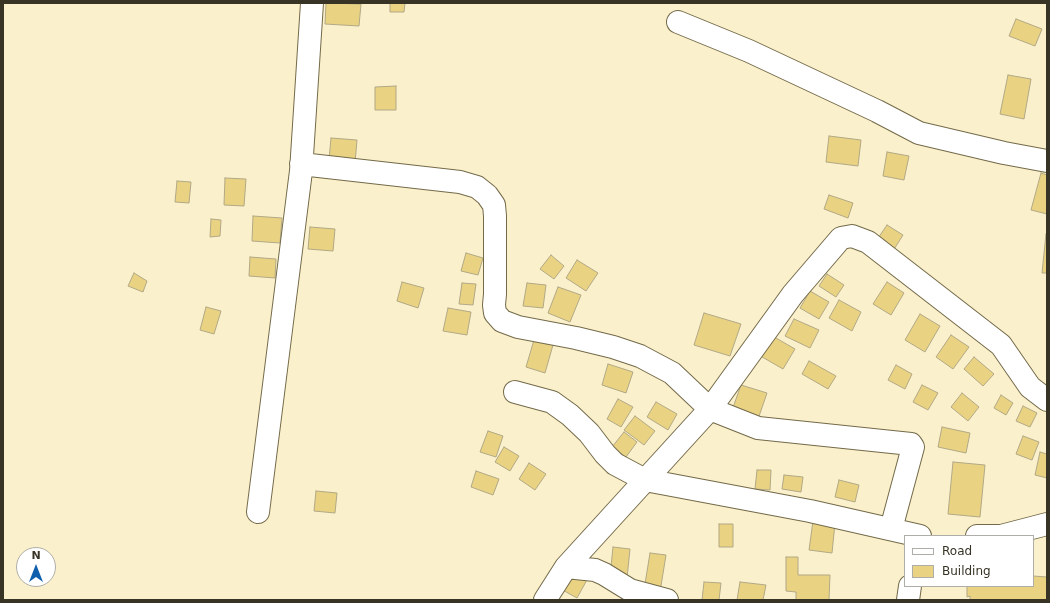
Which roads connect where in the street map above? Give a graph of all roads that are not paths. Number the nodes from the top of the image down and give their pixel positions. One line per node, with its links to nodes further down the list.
1 (312, 3): 4 (street)
2 (678, 22): 3 (street)
3 (1047, 161)
4 (301, 164): 7 (street); 9 (street)
5 (515, 392): 8 (street)
6 (1047, 400): 7 (street)
7 (710, 409): 8 (street); 11 (street)
8 (645, 480): 11 (street); 14 (street)
9 (258, 512)
10 (1047, 524): 13 (street)
11 (891, 529): 12 (street)
12 (916, 535)
13 (1005, 535)
14 (566, 567): 16 (street); 17 (street)
15 (910, 587): 18 (street)
16 (545, 600)
17 (667, 600)
18 (908, 600)

